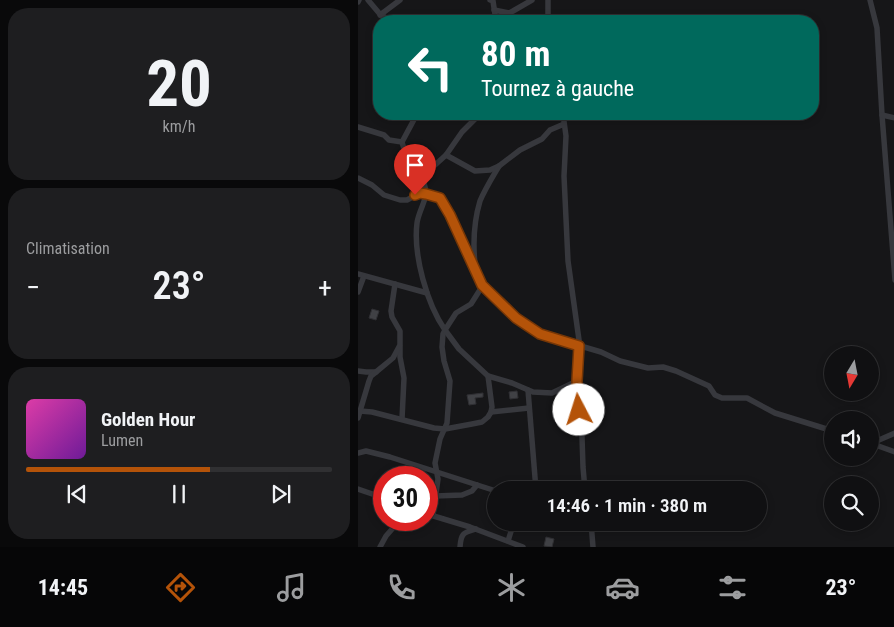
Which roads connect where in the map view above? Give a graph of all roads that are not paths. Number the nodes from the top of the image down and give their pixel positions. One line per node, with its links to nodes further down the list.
1 (368, 0): 8 (street)
2 (400, 0): 8 (street)
3 (492, 0): 7 (street)
4 (532, 0): 7 (street)
5 (548, 0): 10 (street)
6 (870, 0): 11 (street)
7 (494, 10): 9 (street)
8 (380, 14)
9 (495, 15)
10 (548, 15)
11 (882, 115): 12 (street); 26 (street)
12 (894, 118)
13 (414, 120): 18 (street)
14 (474, 120): 19 (street)
15 (564, 120): 16 (street)
16 (564, 124): 21 (street); 33 (street)
17 (358, 128): 18 (street)
18 (402, 142): 20 (street)
19 (446, 155): 20 (street); 21 (street)
20 (417, 166): 23 (street)
21 (499, 166): 24 (street)
22 (358, 178): 23 (street)
23 (426, 194): 24 (street); 30 (street)
24 (476, 270): 28 (street)
25 (361, 275): 27 (street); 29 (street)
26 (894, 280)
27 (395, 284): 30 (street); 32 (street)
28 (482, 285): 31 (street); 33 (street)
29 (358, 292)
30 (427, 293): 31 (street)
31 (445, 330): 36 (street); 45 (street)
32 (400, 345): 35 (street); 43 (street)
33 (579, 346): 37 (street); 44 (street)
34 (358, 371): 35 (street)
35 (376, 372): 40 (street)
36 (488, 376): 38 (street); 41 (street)
37 (577, 381): 38 (street); 55 (street)
38 (528, 390): 39 (street)
39 (529, 408): 41 (street); 54 (street)
40 (360, 411): 42 (street); 43 (street)
41 (491, 412): 45 (street)
42 (358, 418)
43 (402, 419): 45 (street)
44 (824, 428)
45 (445, 429): 52 (street)
46 (894, 434): 47 (street)
47 (879, 440)
48 (879, 446): 49 (street)
49 (894, 452)
50 (358, 453): 51 (street)
51 (418, 466)
52 (435, 466)
53 (438, 473): 56 (street)
54 (535, 481)
55 (584, 481)
56 (477, 485): 57 (street); 60 (street)
57 (487, 488)
58 (358, 489): 59 (street)
59 (373, 494)
60 (438, 496)
61 (438, 517): 62 (street)
62 (477, 529): 66 (street); 68 (street)
63 (390, 531): 67 (street)
64 (511, 531): 66 (street)
65 (591, 531): 70 (street)
66 (508, 541): 69 (street)
67 (380, 547)
68 (460, 547)
69 (523, 547)
70 (593, 547)

